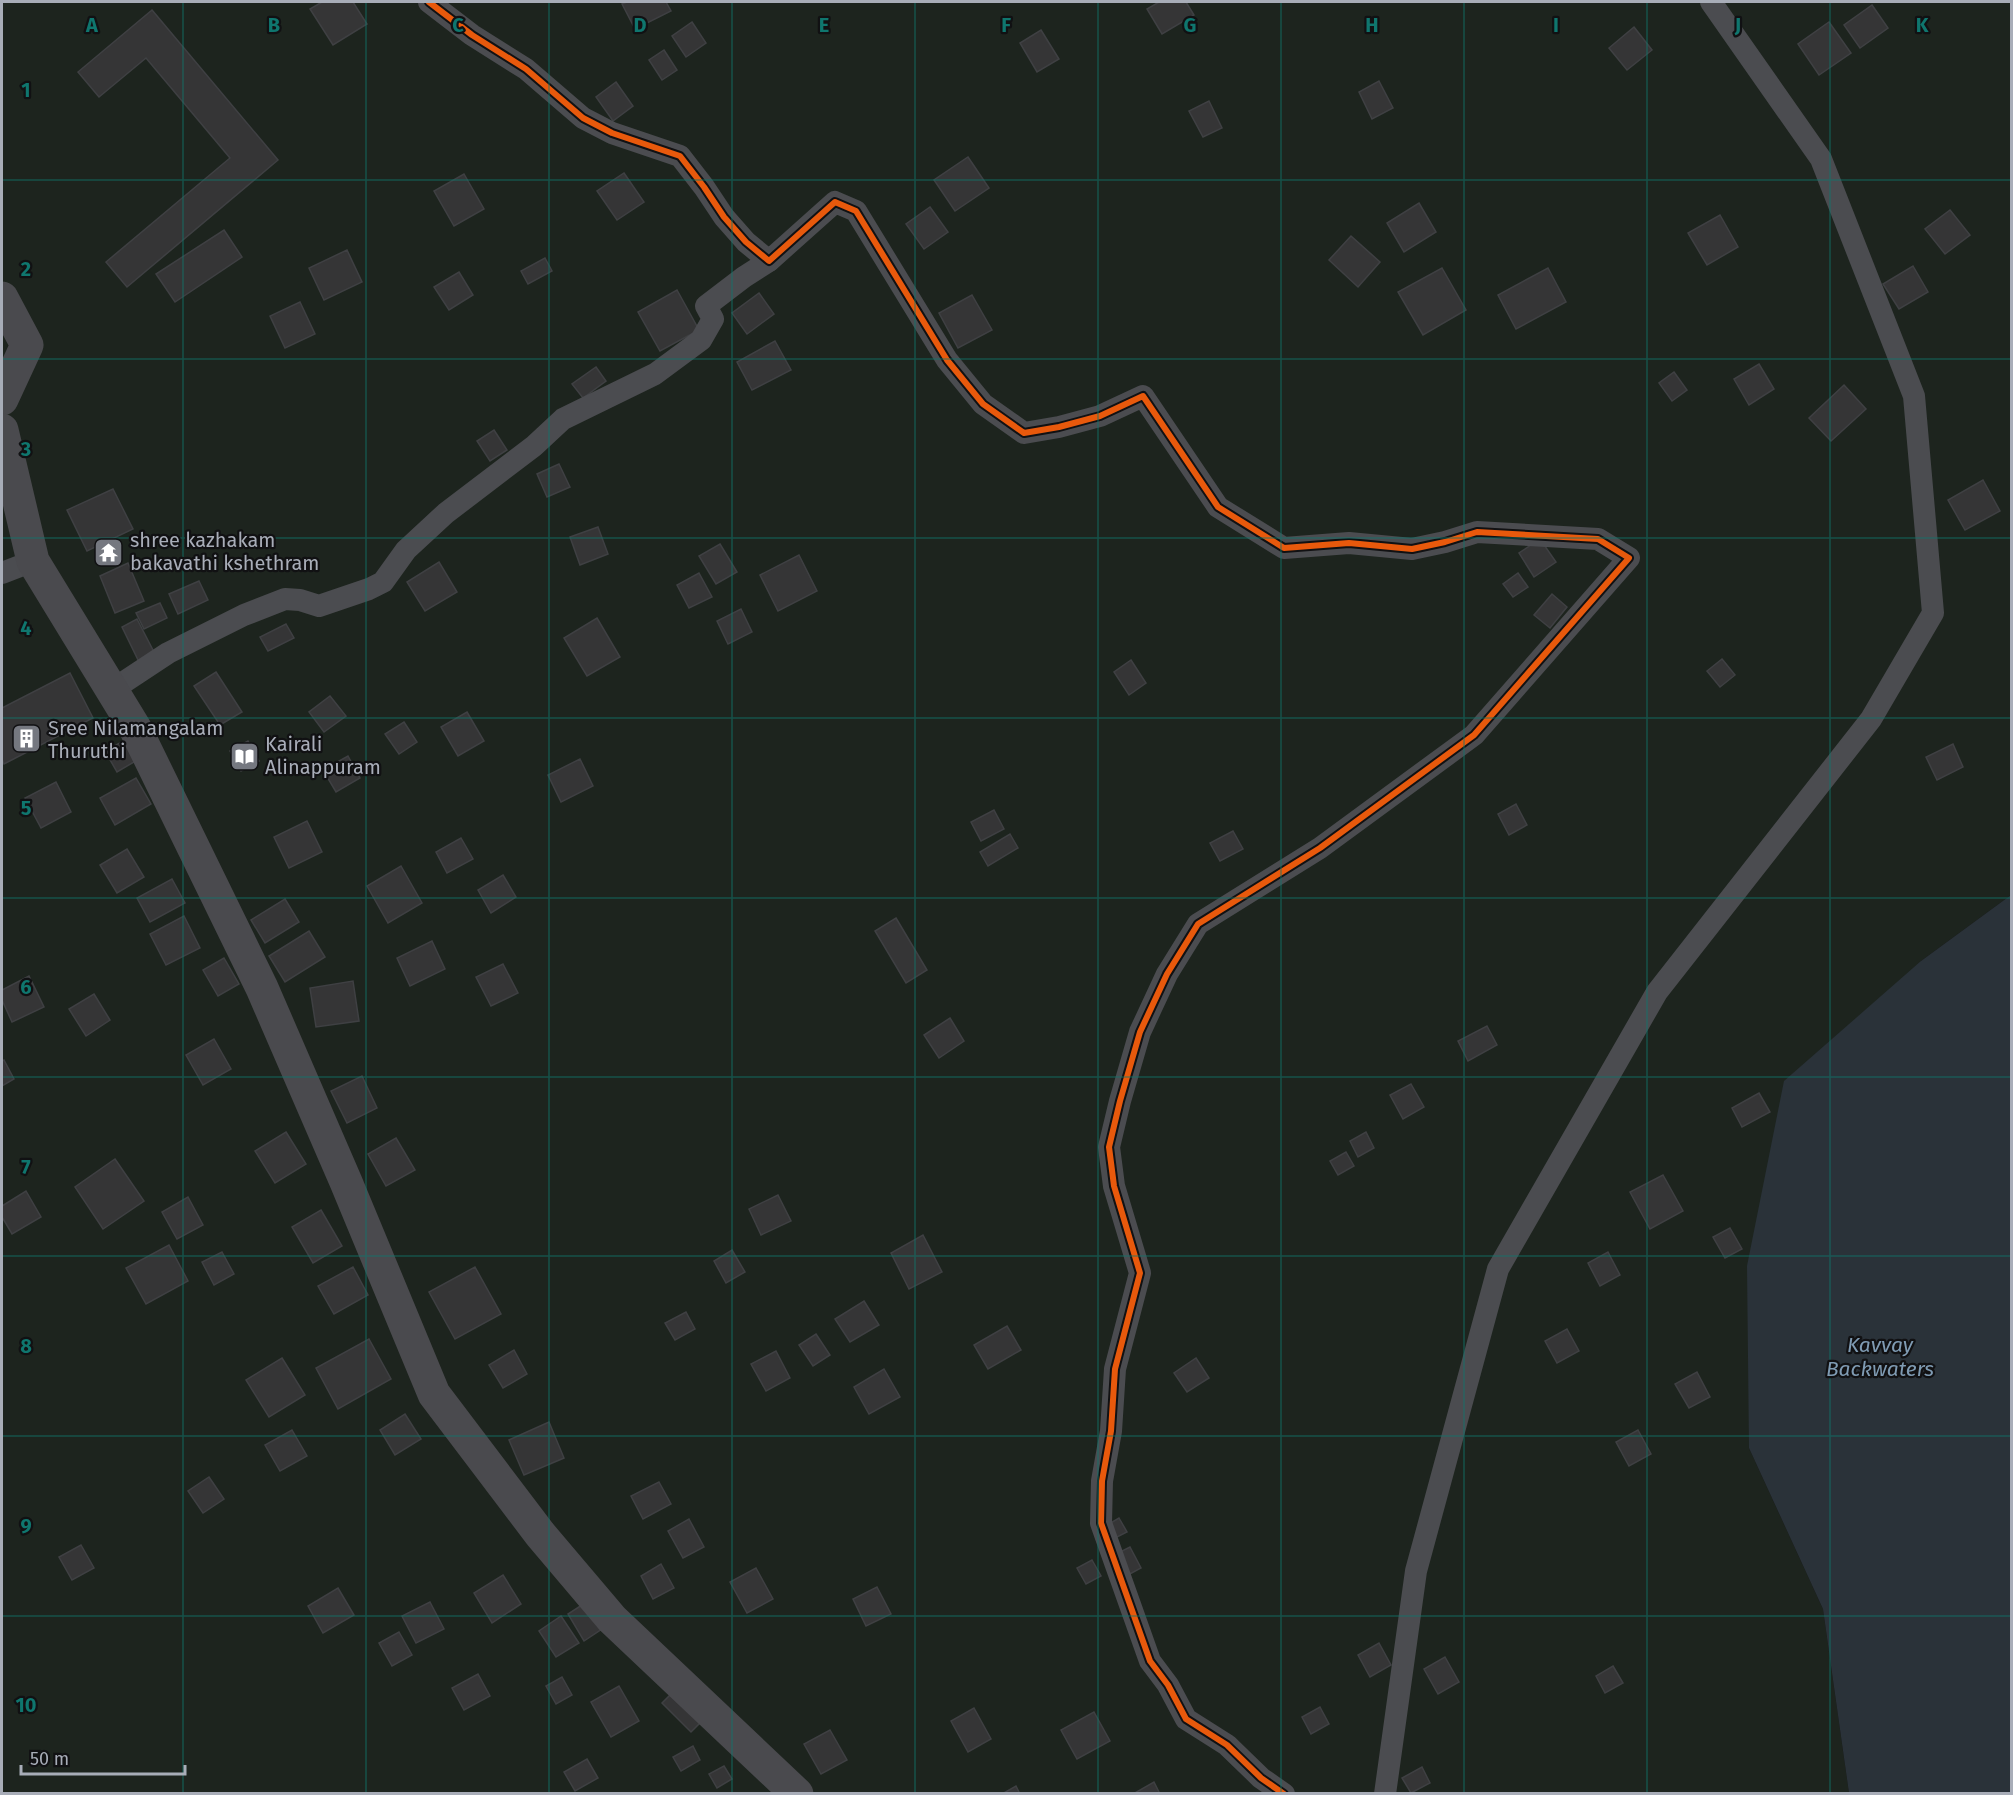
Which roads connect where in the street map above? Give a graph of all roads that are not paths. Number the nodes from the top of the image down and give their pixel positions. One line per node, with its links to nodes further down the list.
1 (429, 2): 3 (street)
2 (1711, 2): 12 (street)
3 (770, 261): 9 (street); 11 (street)
4 (2, 298): 5 (main road)
5 (2, 399)
6 (2, 430): 7 (main road)
7 (33, 561): 8 (street); 9 (main road)
8 (2, 573)
9 (112, 690): 10 (main road)
10 (797, 1794)
11 (1284, 1794)
12 (1385, 1794)

